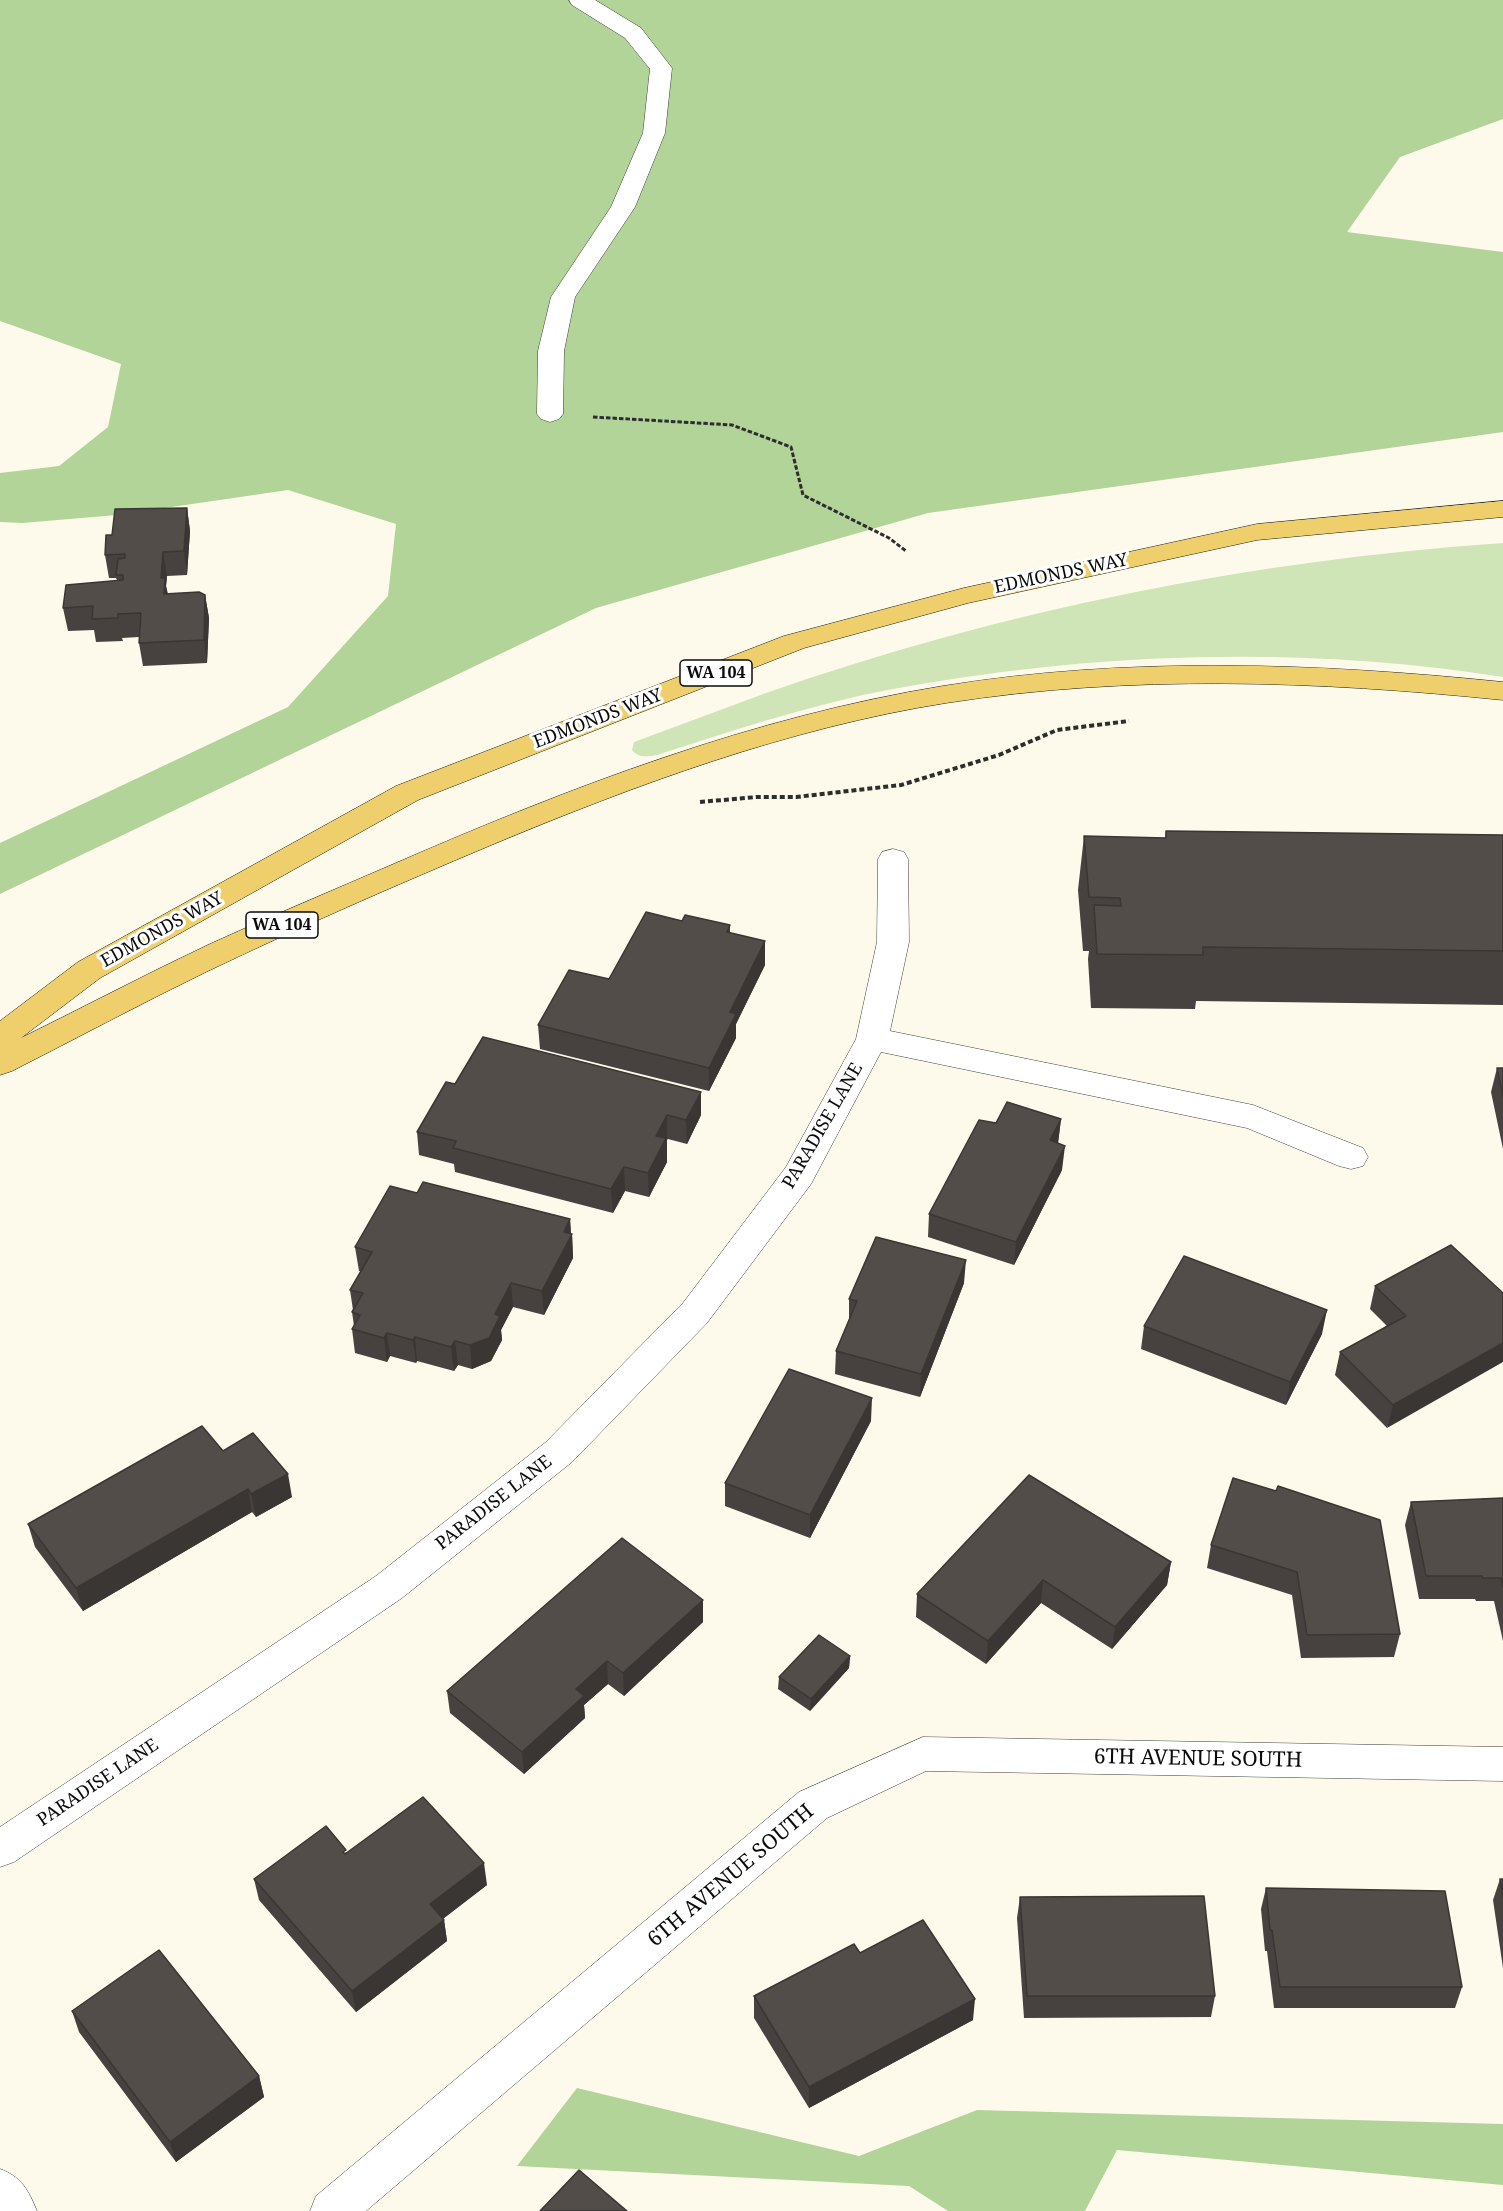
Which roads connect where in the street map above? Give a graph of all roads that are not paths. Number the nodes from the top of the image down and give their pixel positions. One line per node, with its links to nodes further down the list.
1 (580, 0): 2 (street)
2 (550, 414)
3 (1503, 509): 6 (main road, EDMONDS WAY / WA 104)
4 (1503, 691): 8 (main road, WA 104)
5 (893, 859): 7 (street, PARADISE LANE)
6 (0, 1038)
7 (872, 1039): 9 (street); 11 (street, PARADISE LANE)
8 (0, 1063)
9 (1351, 1157)
10 (1503, 1764): 14 (street, 6TH AVENUE SOUTH)
11 (0, 1849)
12 (0, 2190): 13 (street)
13 (15, 2211)
14 (332, 2211)

